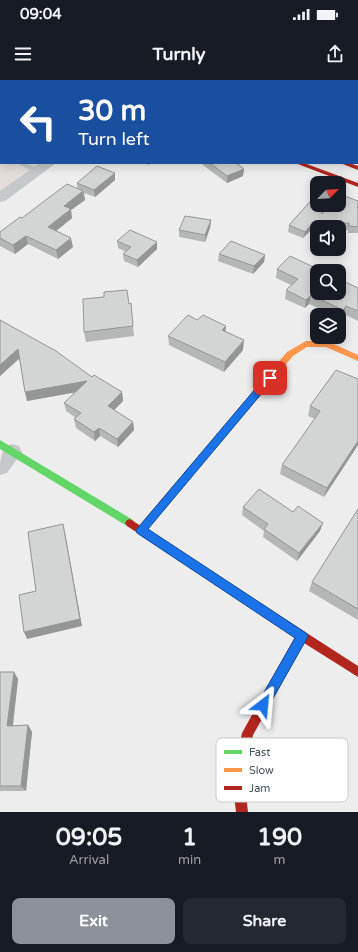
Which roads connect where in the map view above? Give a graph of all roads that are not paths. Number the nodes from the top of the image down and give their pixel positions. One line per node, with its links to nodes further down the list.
1 (27, 164): 4 (lane)
2 (301, 164): 6 (street)
3 (346, 164): 5 (street)
4 (44, 167): 7 (street)
5 (358, 168)
6 (358, 185)
7 (0, 198)
8 (358, 358): 11 (street)
9 (6, 448): 10 (street); 11 (street)
10 (0, 467)
11 (141, 530): 12 (street)
12 (302, 636): 13 (street); 14 (street)
13 (358, 672)
14 (247, 738)
15 (241, 802): 16 (street)
16 (242, 812)

